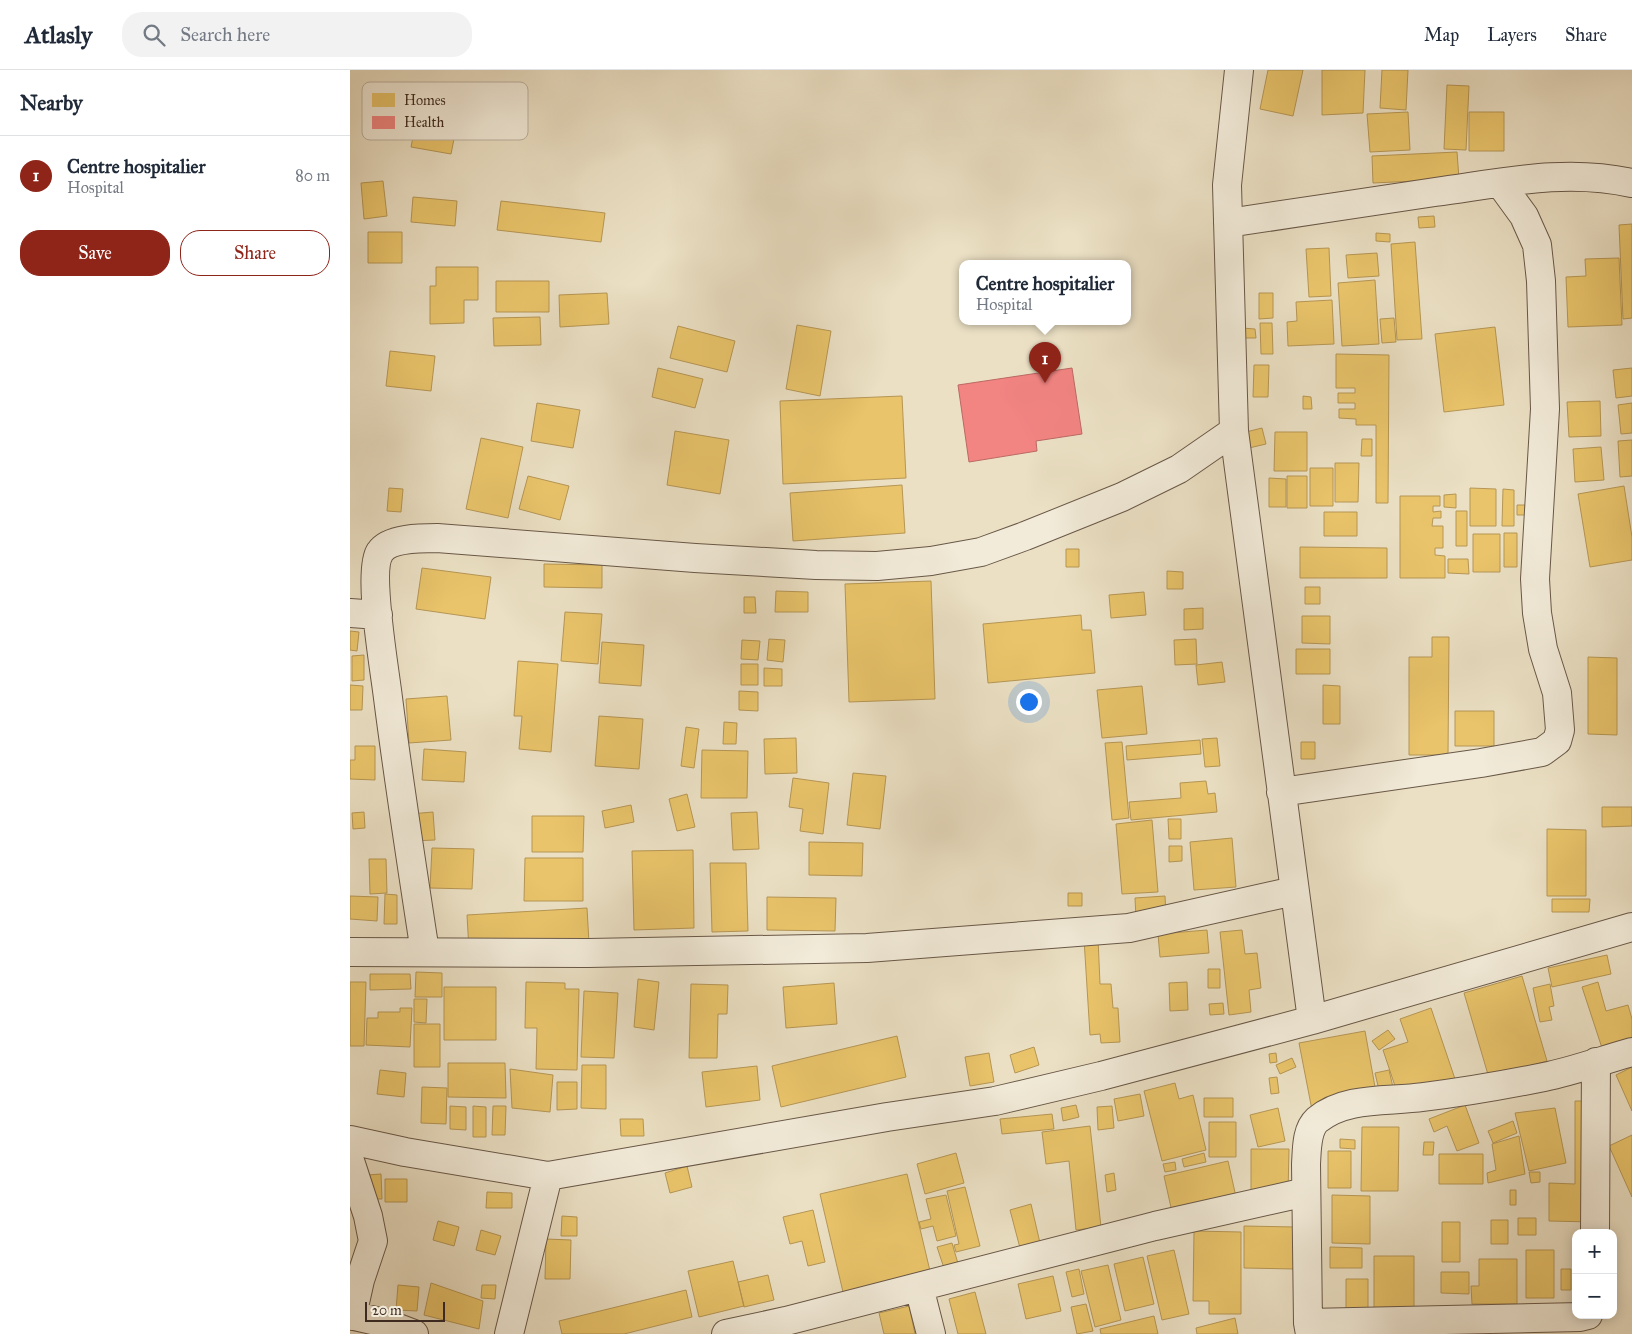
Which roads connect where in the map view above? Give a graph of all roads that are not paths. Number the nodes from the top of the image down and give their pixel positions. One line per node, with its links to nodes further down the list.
1 (1239, 70): 4 (street)
2 (1500, 183): 3 (street); 4 (street); 8 (street)
3 (1632, 183)
4 (1228, 223): 5 (street)
5 (1234, 431): 7 (street); 8 (street)
6 (350, 613): 7 (street)
7 (378, 615): 12 (street)
8 (1281, 792): 9 (street)
9 (1294, 891): 12 (street); 13 (street)
10 (1632, 927): 13 (street)
11 (350, 952): 12 (street)
12 (425, 952)
13 (1312, 1020): 18 (street)
14 (1632, 1052): 15 (street)
15 (1596, 1062): 19 (street); 21 (street)
16 (350, 1140): 18 (street)
17 (350, 1161): 20 (street)
18 (548, 1176): 27 (street)
19 (1306, 1192): 22 (street); 25 (street)
20 (360, 1225): 23 (street)
21 (1595, 1229)
22 (919, 1287): 28 (street); 29 (street)
23 (351, 1316): 26 (street)
24 (1572, 1317): 25 (street)
25 (1309, 1328)
26 (414, 1334)
27 (509, 1334)
28 (726, 1334)
29 (931, 1334)

